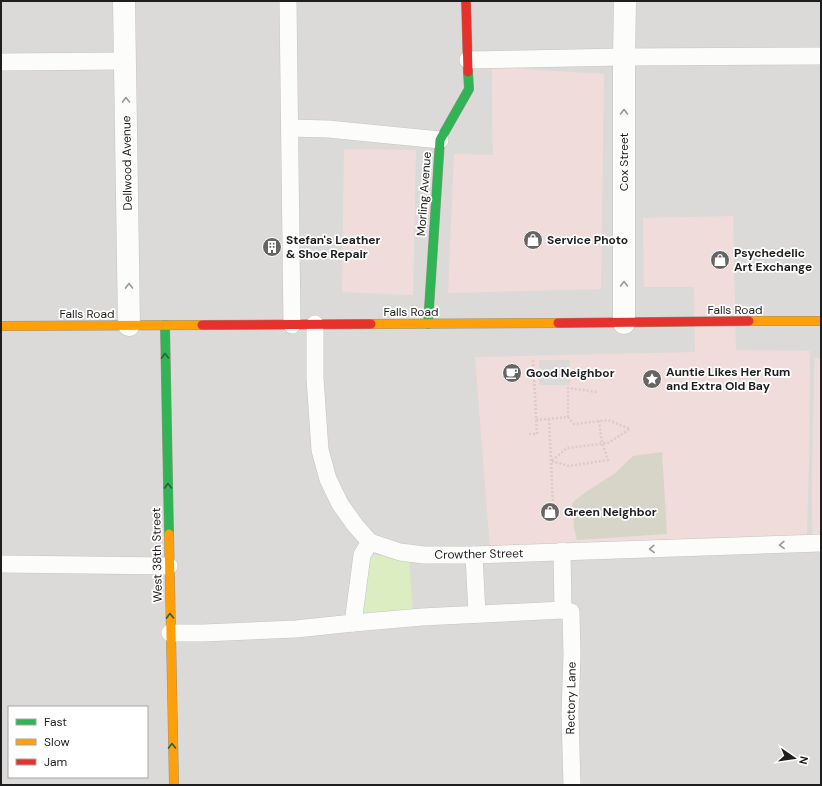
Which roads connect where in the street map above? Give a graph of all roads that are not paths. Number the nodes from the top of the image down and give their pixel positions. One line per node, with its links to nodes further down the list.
1 (124, 1): 8 (street, Dellwood Avenue)
2 (288, 1): 10 (lane)
3 (466, 1): 7 (main road, Morling Avenue)
4 (625, 1): 6 (street, Cox Street)
5 (821, 56): 6 (lane)
6 (624, 57): 7 (lane); 13 (street, Cox Street, one-way to 6)
7 (468, 60): 11 (main road, Morling Avenue)
8 (125, 61): 9 (lane); 16 (street, Dellwood Avenue, one-way to 8)
9 (1, 62)
10 (290, 128): 11 (lane); 18 (lane)
11 (440, 140): 15 (main road, Morling Avenue)
12 (821, 321): 13 (main road, Falls Road)
13 (624, 323): 15 (main road, Falls Road)
14 (315, 324): 15 (main road, Falls Road); 18 (main road, Falls Road); 20 (lane)
15 (428, 324)
16 (129, 325): 17 (main road, Falls Road); 19 (main road, Falls Road)
17 (164, 325): 18 (main road, Falls Road); 25 (main road, West 38th Street, one-way to 17)
18 (292, 325)
19 (1, 326)
20 (370, 542): 23 (lane, Crowther Street); 28 (lane)
21 (821, 543): 22 (lane, Crowther Street, one-way to 22)
22 (562, 552): 23 (lane, Crowther Street); 26 (lane, Rectory Lane)
23 (474, 555): 27 (lane)
24 (1, 564): 25 (lane)
25 (169, 566): 29 (main road, West 38th Street, one-way to 25)
26 (567, 611): 27 (lane); 31 (lane, Rectory Lane)
27 (478, 614): 28 (lane)
28 (353, 623): 29 (lane)
29 (170, 633): 30 (main road, West 38th Street, one-way to 29)
30 (174, 785)
31 (572, 785)

